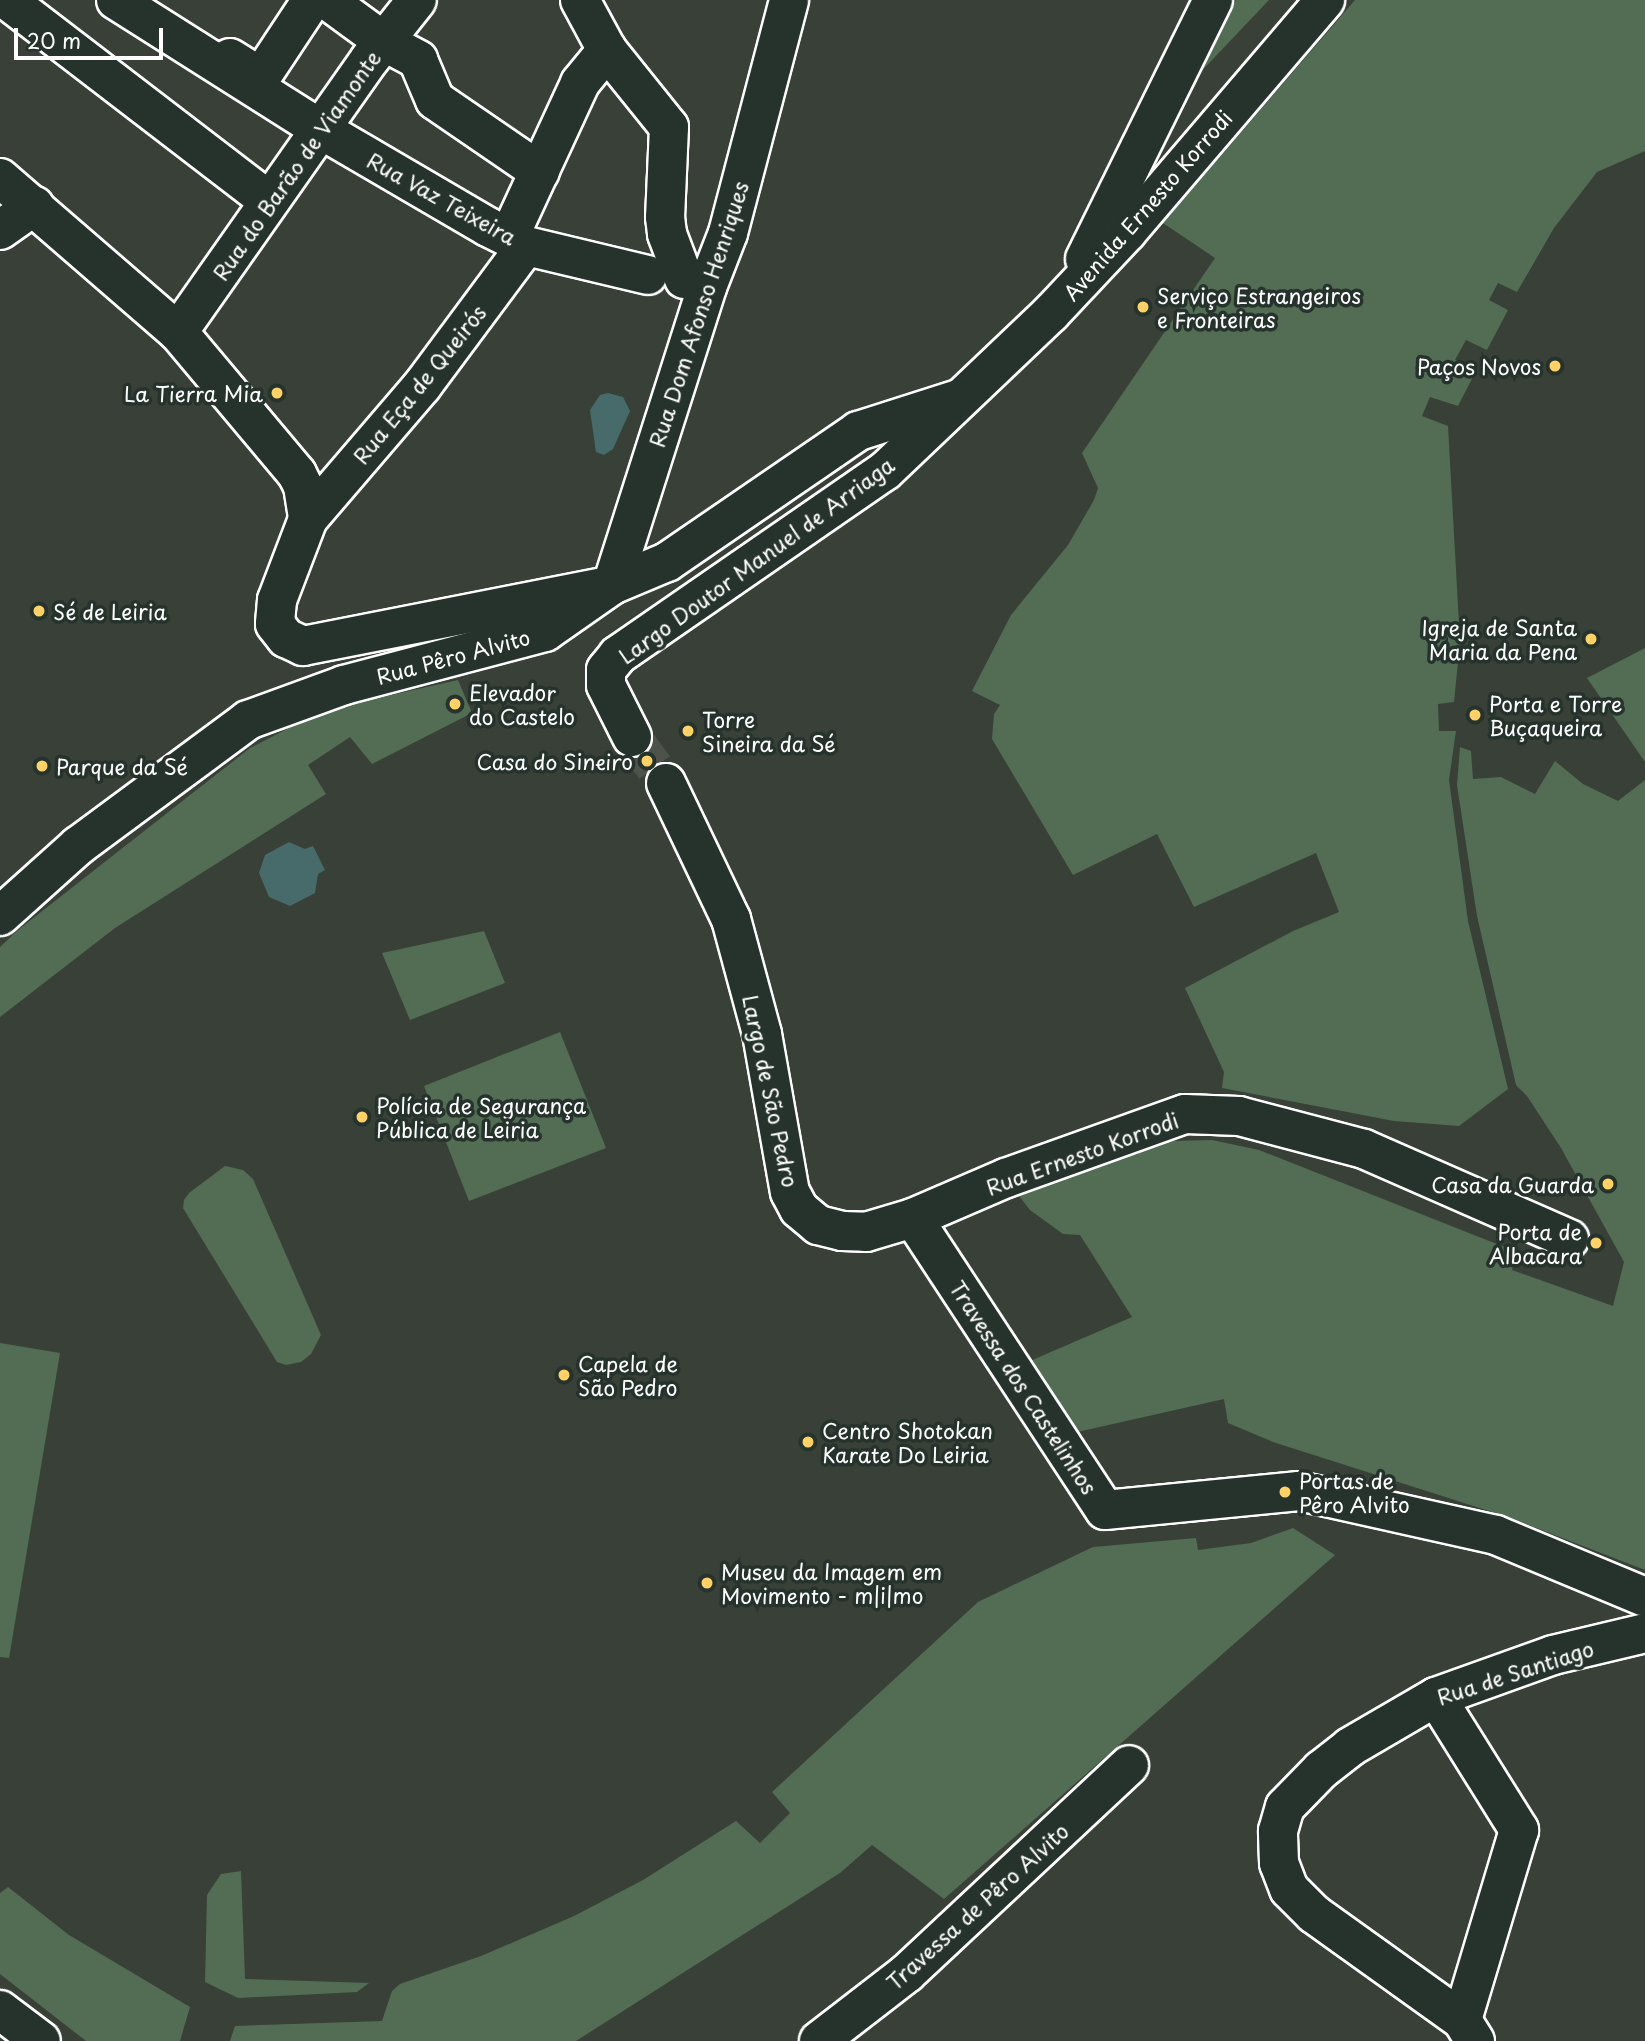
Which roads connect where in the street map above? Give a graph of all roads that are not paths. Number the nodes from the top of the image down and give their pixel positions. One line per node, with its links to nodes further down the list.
1 (7, 0): 16 (street)
2 (116, 0): 13 (street, Rua Vaz Teixeira)
3 (143, 0): 4 (street)
4 (312, 0)
5 (327, 0): 11 (street)
6 (417, 0): 11 (street, Rua do Barão de Viamonte)
7 (580, 0): 12 (street)
8 (789, 0): 24 (street, Rua Dom Afonso Henriques)
9 (1213, 0): 20 (street)
10 (1325, 0): 20 (street, Avenida Ernesto Korrodi)
11 (383, 41): 13 (street, Rua do Barão de Viamonte); 14 (street)
12 (607, 50): 14 (street, Rua Eça de Queirós); 19 (street, Rua Vaz Teixeira)
13 (322, 130): 16 (street, Rua do Barão de Viamonte); 19 (street, Rua Vaz Teixeira)
14 (540, 172): 19 (street, Rua Eça de Queirós)
15 (0, 177): 17 (street)
16 (269, 201): 21 (street, Rua do Barão de Viamonte)
17 (34, 206): 18 (street); 21 (street)
18 (0, 230)
19 (518, 242): 23 (street, Rua Eça de Queirós)
20 (1067, 296): 22 (street, Avenida Ernesto Korrodi)
21 (178, 332): 23 (street)
22 (958, 398): 24 (street, Rua Pêro Alvito); 25 (street, Largo Doutor Manuel de Arriaga)
23 (308, 519): 24 (street)
24 (612, 585): 27 (street, Rua Pêro Alvito)
25 (632, 737)
26 (666, 783): 28 (street, Largo de São Pedro)
27 (0, 916)
28 (913, 1218): 29 (street, Rua Ernesto Korrodi); 30 (street, Travessa dos Castelinhos)
29 (1569, 1239)
30 (1645, 1597)
31 (1645, 1633): 32 (street, Rua de Santiago)
32 (1436, 1697): 35 (street); 35 (street, Rua de Santiago)
33 (1129, 1765): 37 (street, Travessa de Pêro Alvito)
34 (0, 2010): 36 (street)
35 (1469, 2031)
36 (41, 2041)
37 (819, 2041)

